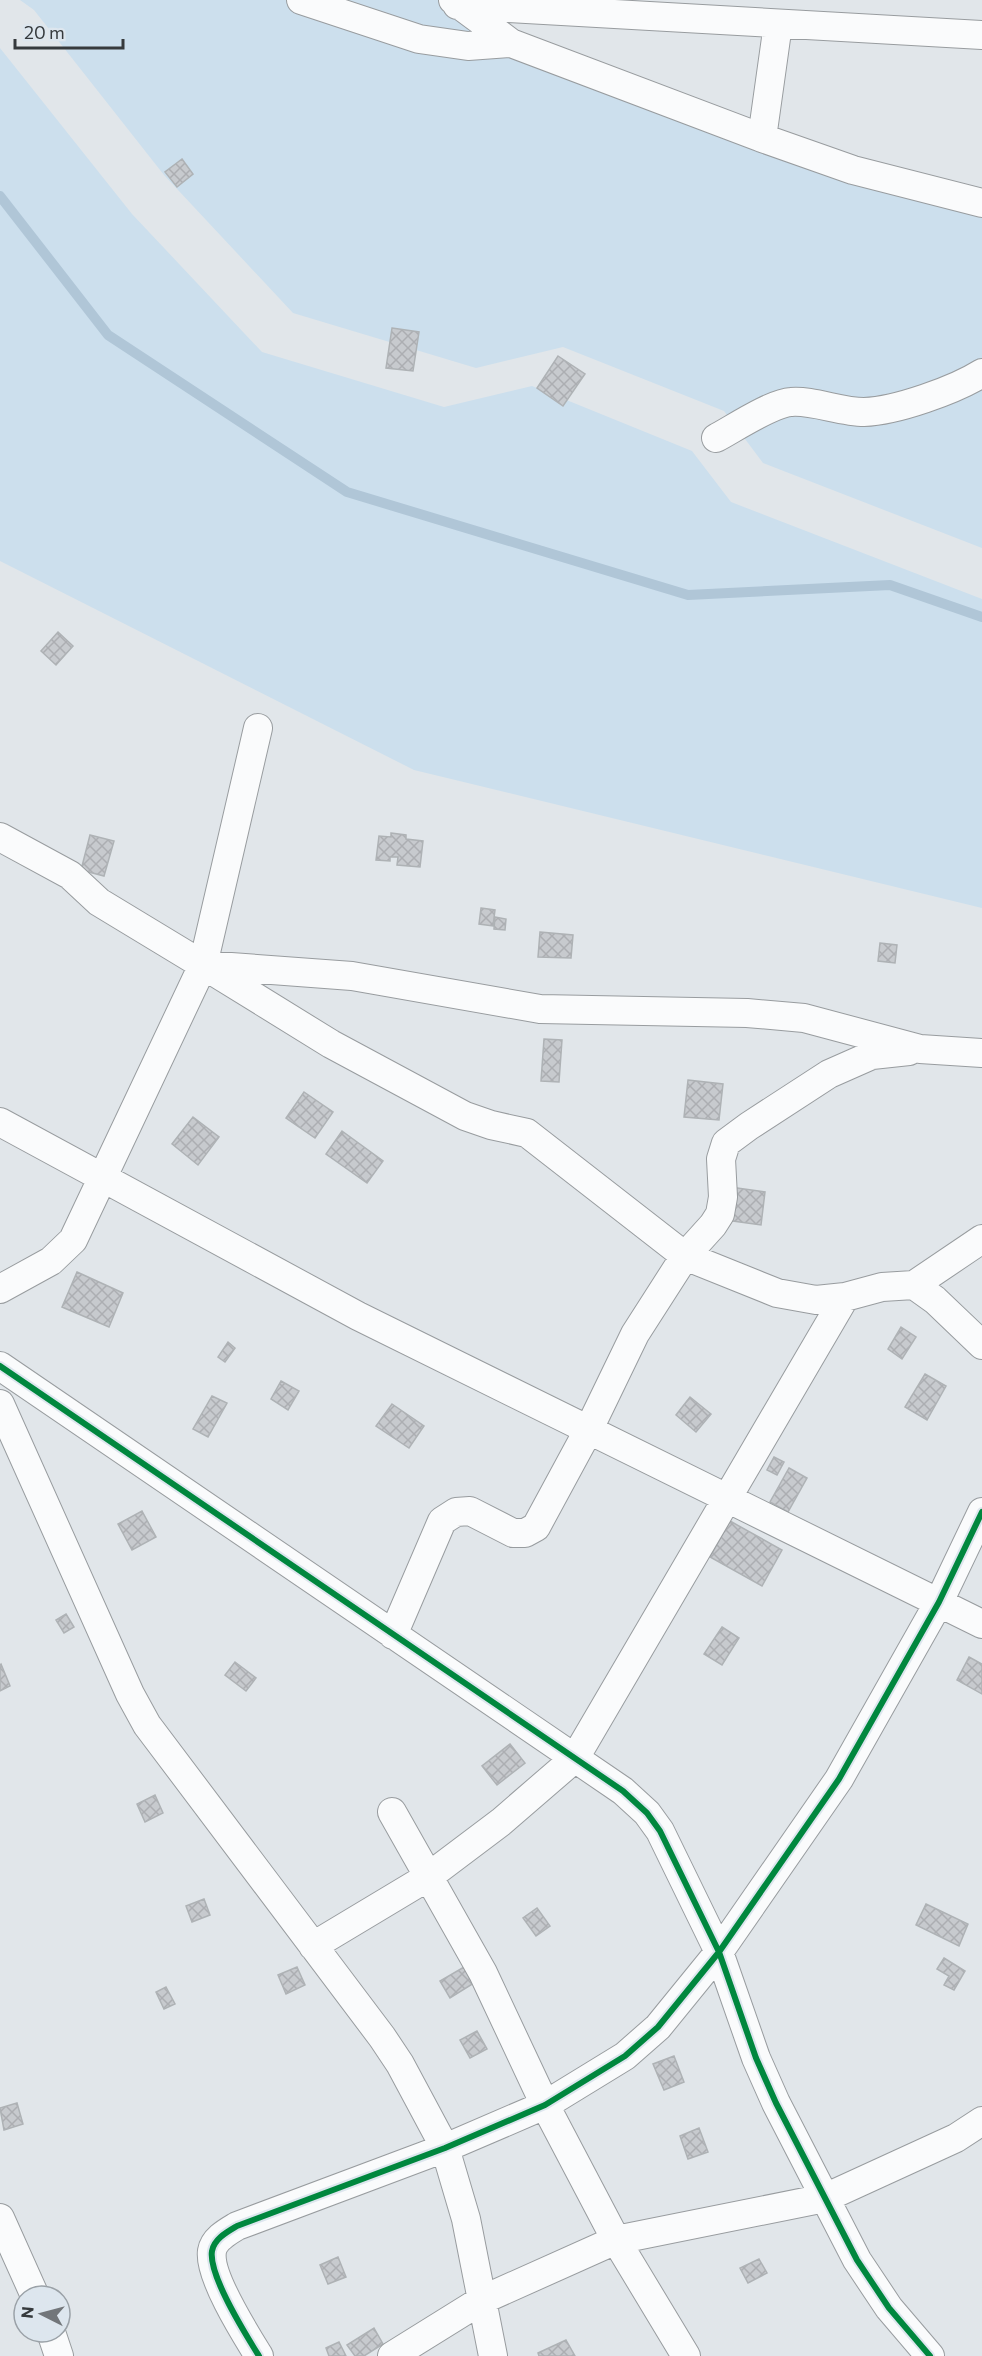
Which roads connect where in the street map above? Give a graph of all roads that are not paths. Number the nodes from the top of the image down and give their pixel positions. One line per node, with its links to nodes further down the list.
1 (301, 0): 5 (street)
2 (455, 2): 3 (street); 5 (street)
3 (778, 24): 4 (street); 6 (street)
4 (982, 35)
5 (510, 43): 6 (street)
6 (762, 138): 7 (street)
7 (982, 203)
8 (982, 373): 9 (street)
9 (716, 438)
10 (258, 728): 12 (street)
11 (0, 837): 12 (street)
12 (203, 965): 13 (street); 16 (street); 18 (street)
13 (920, 1049): 14 (street); 18 (street)
14 (982, 1053)
15 (0, 1122): 16 (street)
16 (102, 1177): 20 (street); 25 (street)
17 (982, 1239): 19 (street)
18 (685, 1256): 21 (street); 25 (street)
19 (914, 1285): 21 (street); 22 (street)
20 (0, 1289)
21 (845, 1297): 26 (street)
22 (982, 1345)
23 (0, 1366): 30 (street)
24 (0, 1404): 34 (street)
25 (589, 1429): 26 (street); 30 (street)
26 (727, 1497): 28 (street); 31 (street)
27 (982, 1512): 28 (street)
28 (939, 1602): 29 (street); 35 (street)
29 (982, 1624)
30 (393, 1635): 31 (street)
31 (575, 1758): 33 (street); 35 (street)
32 (392, 1812): 33 (street)
33 (428, 1876): 34 (street); 36 (street)
34 (313, 1946): 38 (street)
35 (719, 1952): 36 (street); 39 (street)
36 (545, 2105): 38 (street); 41 (street)
37 (982, 2121): 39 (street)
38 (445, 2148): 43 (street); 44 (street)
39 (825, 2198): 41 (street); 48 (street)
40 (0, 2218): 42 (street)
41 (616, 2240): 43 (street); 47 (street)
42 (30, 2284)
43 (482, 2300): 45 (street); 46 (street)
44 (259, 2356)
45 (392, 2356)
46 (494, 2356)
47 (686, 2356)
48 (930, 2356)

